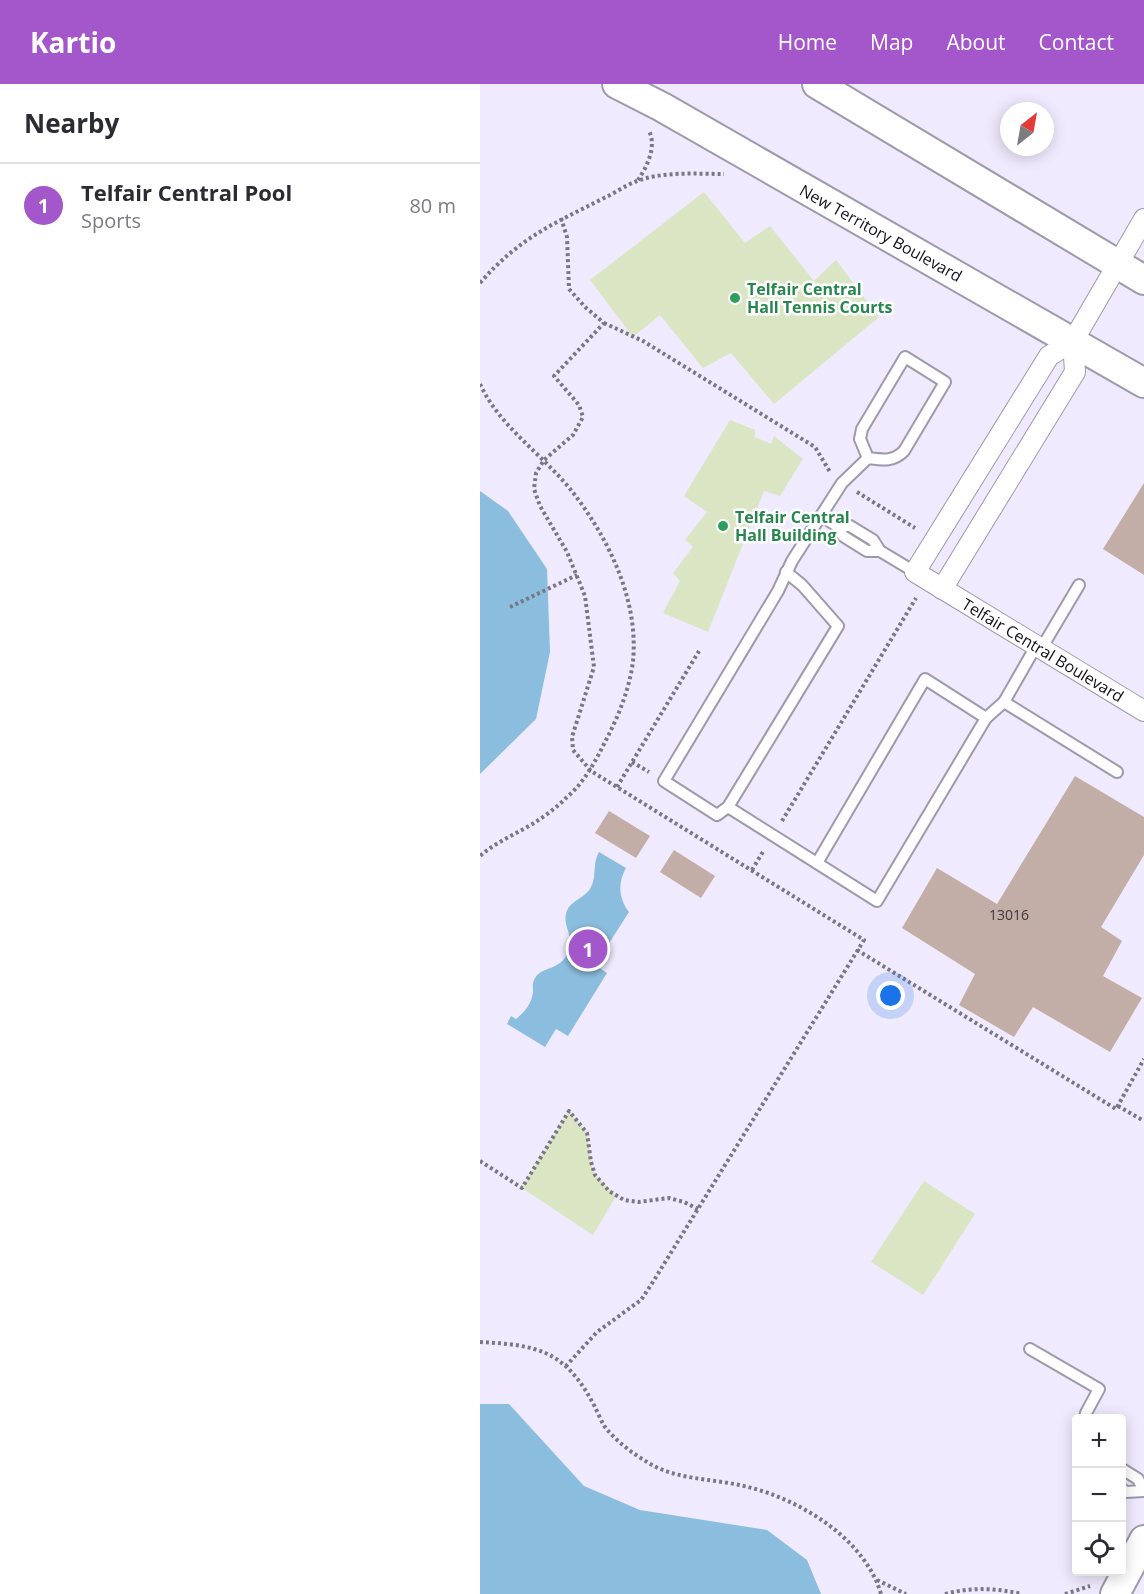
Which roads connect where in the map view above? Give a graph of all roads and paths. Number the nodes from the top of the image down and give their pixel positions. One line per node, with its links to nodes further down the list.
1 (617, 84): 12 (main road, New Territory Boulevard)
2 (817, 84): 8 (main road)
3 (647, 126): 5 (path)
4 (728, 174): 5 (path)
5 (638, 181): 6 (path)
6 (561, 218): 10 (path); 11 (path)
7 (1144, 219): 8 (street)
8 (1117, 264): 9 (main road); 12 (street)
9 (1144, 280)
10 (480, 283)
11 (604, 322): 16 (path); 18 (path)
12 (1073, 341): 13 (main road, New Territory Boulevard); 17 (street); 19 (street)
13 (1144, 383)
14 (480, 384): 16 (path)
15 (868, 459): 15 (lane); 18 (lane)
16 (544, 460): 23 (path); 32 (path)
17 (977, 472): 19 (street); 24 (street)
18 (842, 483): 20 (lane); 21 (path)
19 (1004, 489): 24 (street)
20 (822, 516): 22 (lane); 24 (lane)
21 (915, 528)
22 (786, 572): 35 (lane); 35 (lane)
23 (577, 575): 26 (path); 32 (path)
24 (928, 580): 27 (street, Telfair Central Boulevard); 36 (path)
25 (1079, 585): 27 (lane)
26 (510, 608)
27 (1038, 647): 29 (lane); 30 (street, Telfair Central Boulevard)
28 (699, 651): 34 (path)
29 (1004, 702): 31 (lane); 33 (lane)
30 (1144, 711)
31 (986, 718): 38 (lane); 38 (lane)
32 (591, 771): 34 (path); 37 (path)
33 (1117, 772)
34 (617, 787): 39 (path)
35 (728, 807): 36 (lane)
36 (773, 835): 38 (lane); 39 (path)
37 (480, 856)
38 (817, 863)
39 (752, 870): 40 (path)
40 (857, 950): 42 (path); 45 (path)
41 (1144, 1059): 42 (path)
42 (1118, 1106): 43 (path)
43 (1144, 1121)
44 (480, 1161): 45 (path)
45 (698, 1209): 48 (path)
46 (480, 1342): 48 (path)
47 (1030, 1349): 49 (lane)
48 (566, 1366): 53 (path)
49 (1086, 1414)
50 (1126, 1471): 51 (lane)
51 (1126, 1492)
52 (1144, 1540): 54 (main road)
53 (877, 1580): 55 (path); 56 (path)
54 (1103, 1590): 59 (path)
55 (881, 1594)
56 (906, 1594)
57 (945, 1594): 58 (path)
58 (1022, 1594)
59 (1065, 1594)

